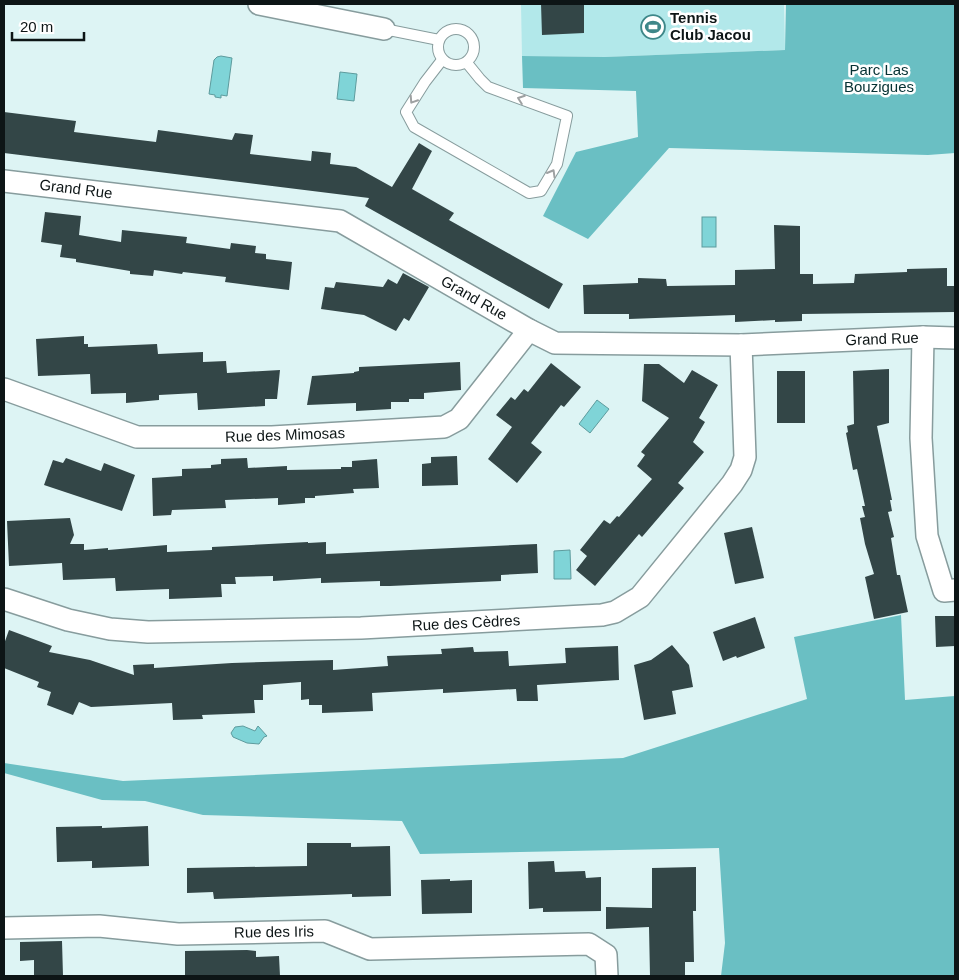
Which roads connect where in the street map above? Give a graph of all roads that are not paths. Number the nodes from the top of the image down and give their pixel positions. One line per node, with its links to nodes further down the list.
1 (259, 4): 2 (street)
2 (384, 29): 3 (lane)
3 (439, 40): 4 (lane); 5 (lane)
4 (442, 60): 5 (lane); 5 (lane, one-way to 5)
5 (466, 63)
6 (4, 181): 7 (street, Grand Rue)
7 (529, 330): 10 (street, Grand Rue); 11 (street, Rue des Mimosas)
8 (923, 338): 9 (street, Grand Rue); 10 (street, Grand Rue); 12 (street)
9 (955, 338)
10 (741, 345): 13 (street, Rue des Cèdres)
11 (4, 389)
12 (955, 590)
13 (4, 599)
14 (4, 928): 15 (street, Rue des Iris)
15 (607, 976)

